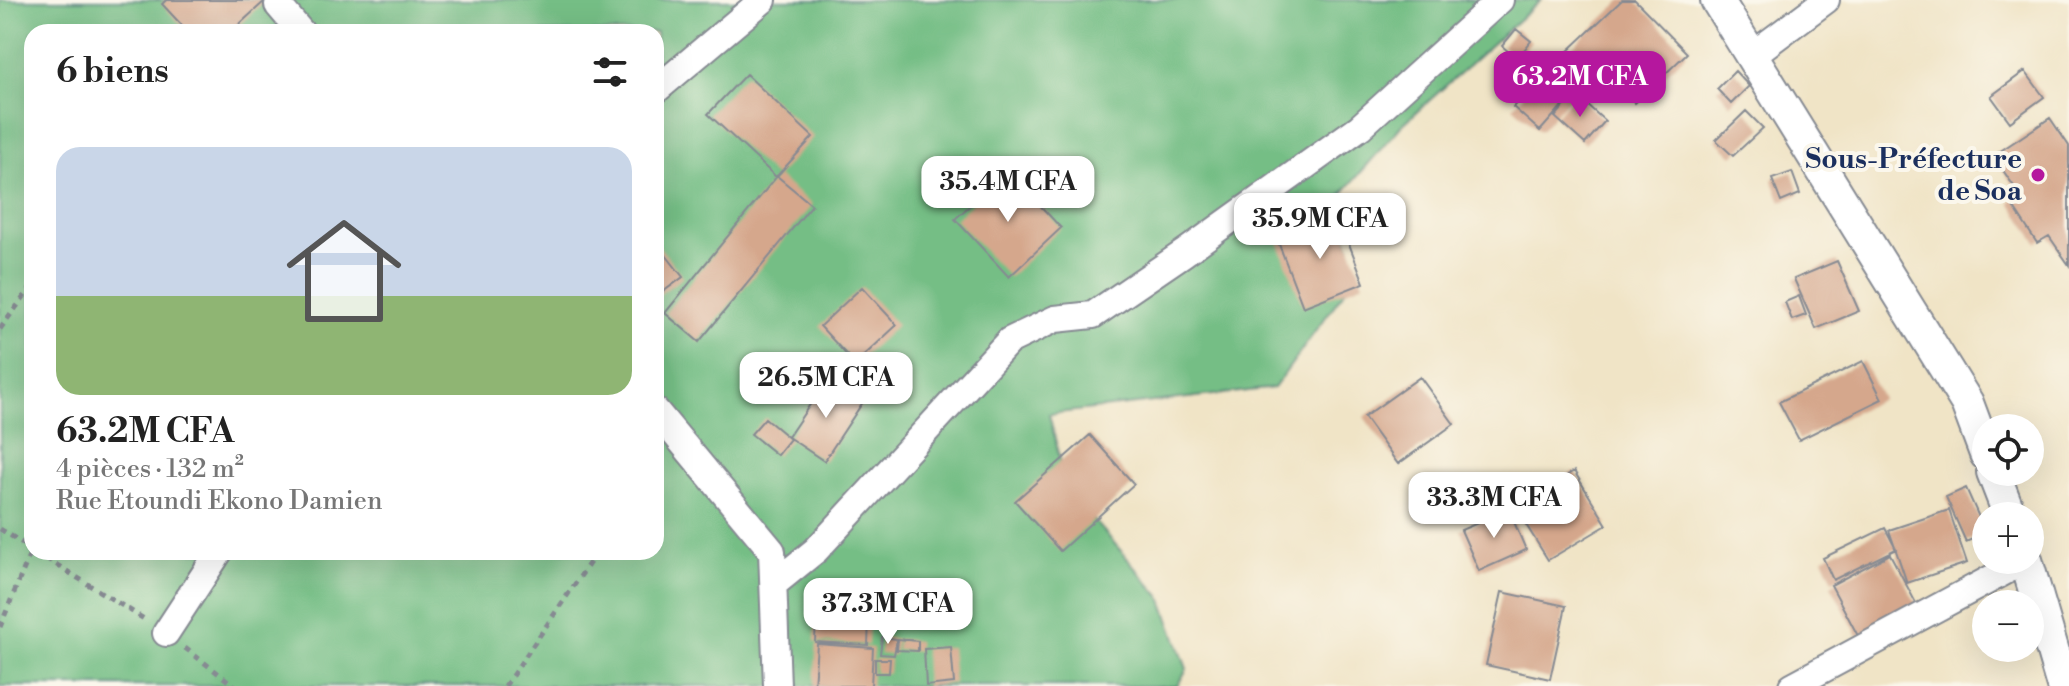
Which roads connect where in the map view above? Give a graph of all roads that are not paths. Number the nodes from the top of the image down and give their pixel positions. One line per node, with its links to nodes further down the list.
1 (763, 0): 8 (street)
2 (1500, 0): 14 (street)
3 (1717, 0): 7 (street)
4 (1826, 0): 7 (street)
5 (278, 5): 6 (street)
6 (294, 24)
7 (1751, 56): 9 (street)
8 (664, 83)
9 (1972, 416)
10 (664, 421): 14 (street)
11 (214, 560): 15 (street)
12 (2000, 574): 17 (street)
13 (2030, 574): 18 (street)
14 (774, 584): 16 (street)
15 (166, 633)
16 (777, 686)
17 (1792, 686)
18 (2063, 686)

